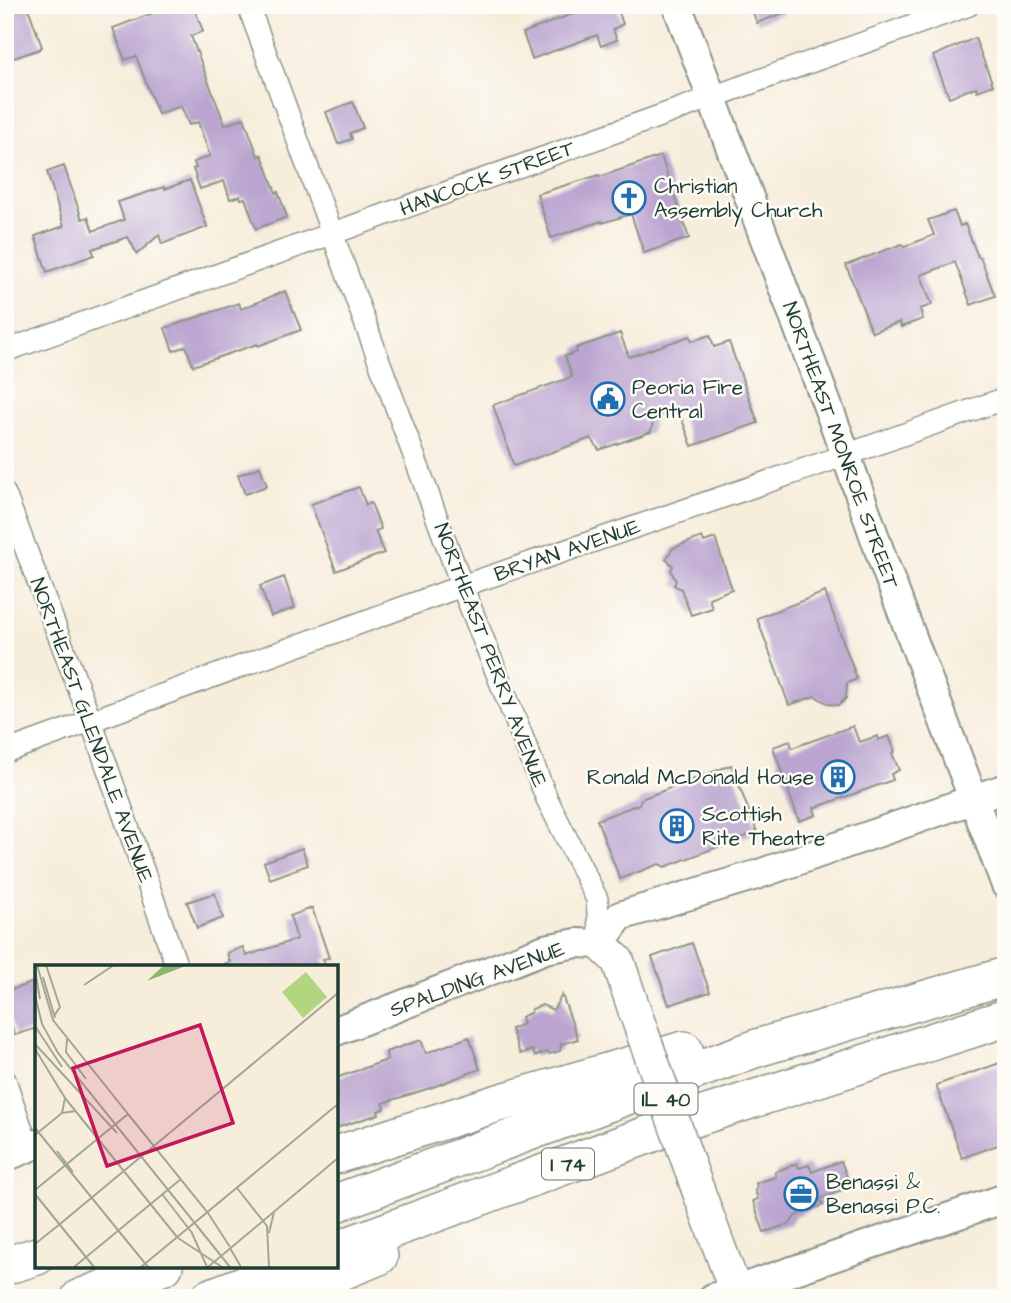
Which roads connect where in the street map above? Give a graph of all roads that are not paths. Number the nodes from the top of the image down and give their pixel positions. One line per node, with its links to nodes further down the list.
1 (248, 5): 5 (street, NORTHEAST PERRY AVENUE)
2 (677, 5): 4 (street, NORTHEAST MONROE STREET)
3 (969, 5): 4 (street, HANCOCK STREET)
4 (712, 97): 5 (street, HANCOCK STREET); 8 (street, NORTHEAST MONROE STREET)
5 (333, 234): 6 (street, HANCOCK STREET); 10 (street, NORTHEAST PERRY AVENUE)
6 (5, 351)
7 (1006, 398): 8 (street, BRYAN AVENUE)
8 (846, 456): 10 (street, BRYAN AVENUE); 14 (street, NORTHEAST MONROE STREET)
9 (7, 502): 11 (street, NORTHEAST GLENDALE AVENUE)
10 (462, 586): 11 (street, BRYAN AVENUE); 16 (street, NORTHEAST PERRY AVENUE)
11 (91, 721): 12 (street, BRYAN AVENUE); 17 (street, NORTHEAST GLENDALE AVENUE)
12 (5, 752)
13 (1006, 788): 14 (street)
14 (973, 799): 15 (street, NORTHEAST MONROE STREET); 16 (street)
15 (1006, 885)
16 (600, 944): 20 (street, SPALDING AVENUE); 33 (main road, IL 40, bridge)
17 (176, 965)
18 (1006, 976): 21 (highway, I 74)
19 (1006, 1018): 23 (highway, I 74)
20 (338, 1030)
21 (757, 1048): 25 (highway); 27 (highway, I 74)
22 (5, 1080): 24 (street)
23 (801, 1083): 28 (highway, I 74); 36 (highway)
24 (24, 1149)
25 (338, 1154)
26 (1006, 1198): 33 (street)
27 (338, 1202)
28 (338, 1249)
29 (35, 1257): 30 (highway)
30 (5, 1266)
31 (159, 1268): 34 (highway)
32 (288, 1268): 35 (highway)
33 (729, 1295)
34 (80, 1298)
35 (209, 1298)
36 (275, 1298)

